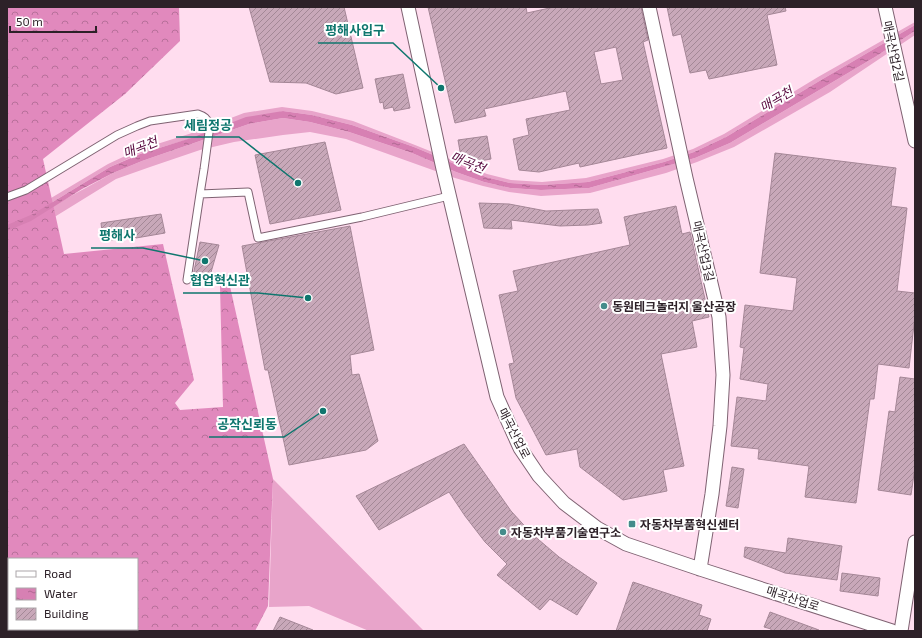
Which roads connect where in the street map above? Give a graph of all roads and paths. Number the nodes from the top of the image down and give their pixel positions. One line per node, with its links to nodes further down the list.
1 (408, 7): 6 (street, 매곡산업로)
2 (649, 7): 10 (street, 매곡산업3길)
3 (885, 7): 4 (street, 매곡산업2길)
4 (915, 141)
5 (200, 194): 6 (lane); 7 (lane); 8 (lane)
6 (449, 196): 10 (street, 매곡산업로)
7 (7, 198)
8 (187, 280)
9 (915, 542): 12 (street)
10 (700, 569): 11 (street, 매곡산업로)
11 (892, 631)
12 (901, 631)

